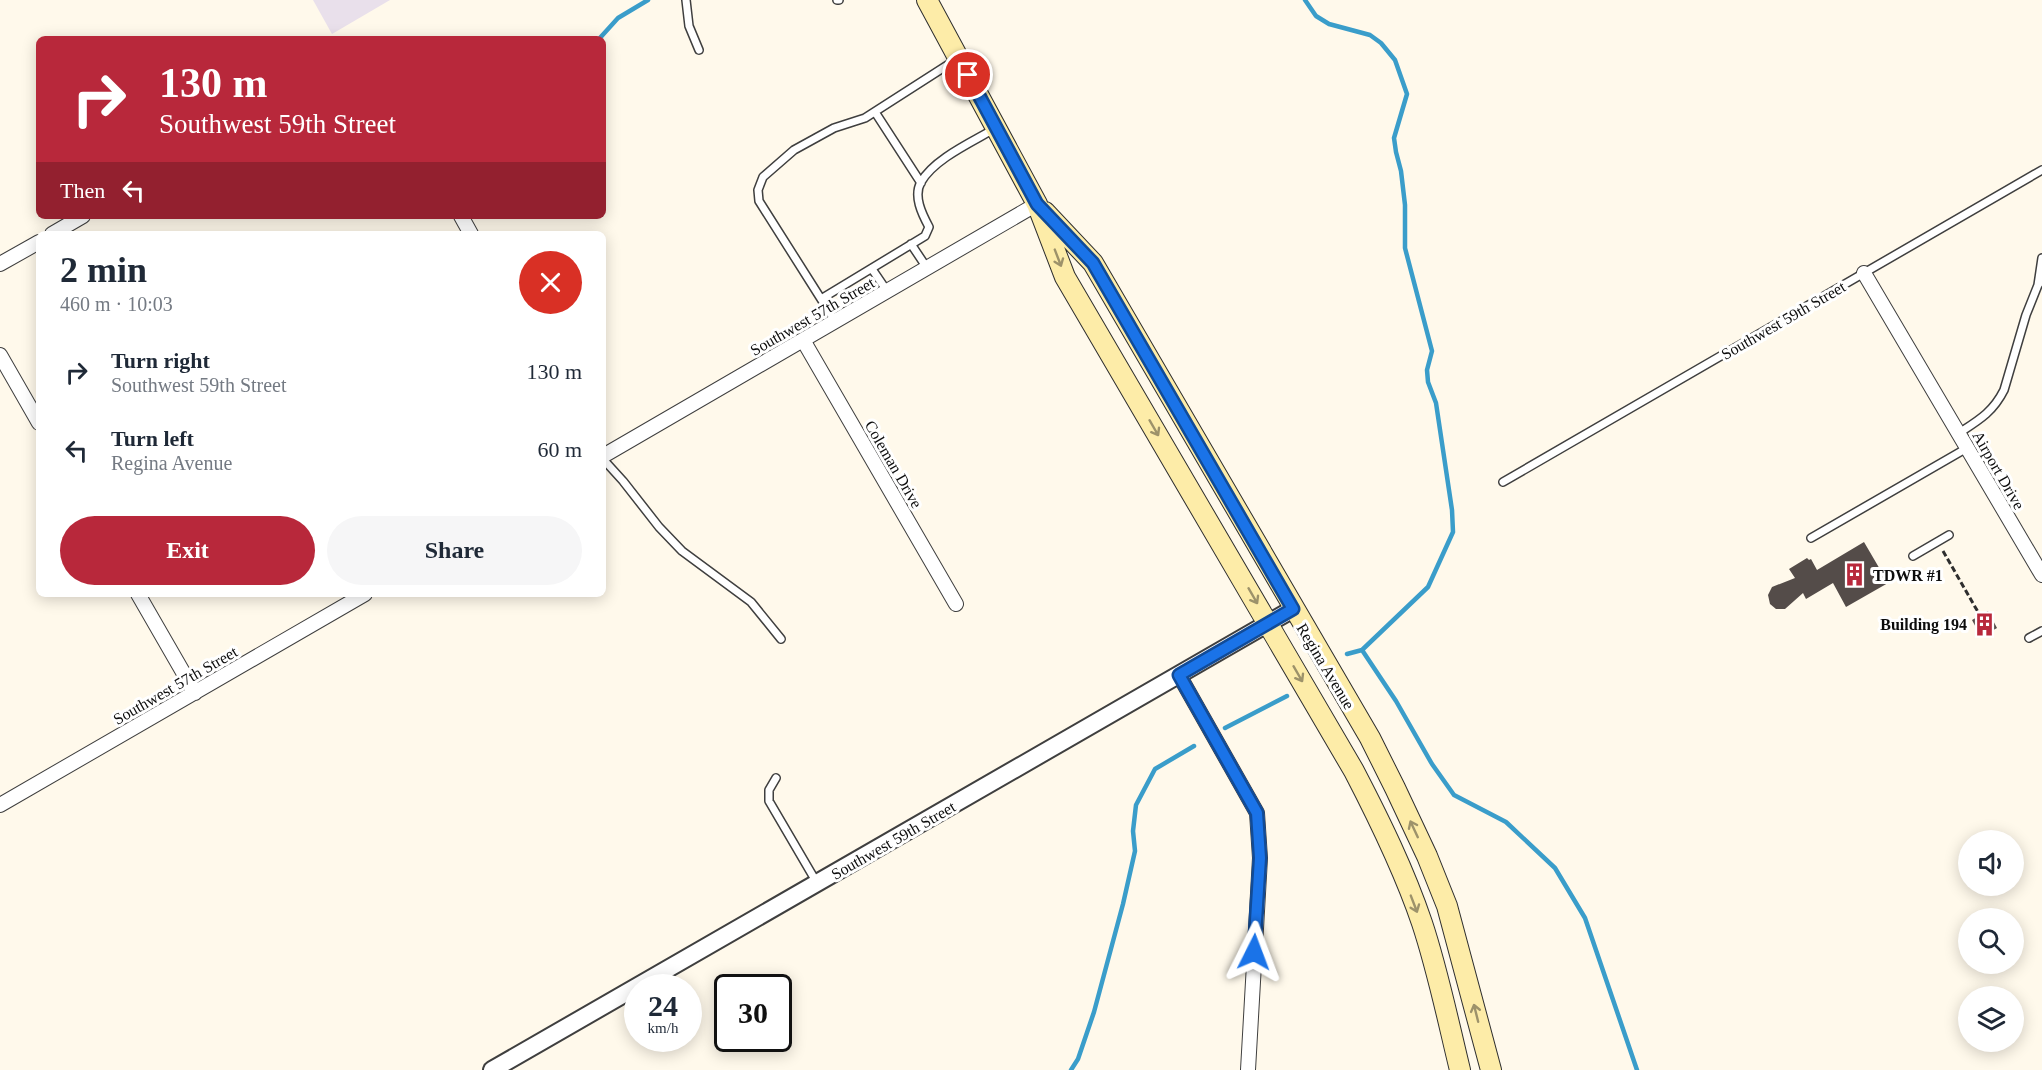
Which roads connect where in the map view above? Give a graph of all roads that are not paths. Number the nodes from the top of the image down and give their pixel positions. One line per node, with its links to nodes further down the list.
1 (686, 0): 3 (lane)
2 (927, 0): 4 (main road, Regina Avenue)
3 (699, 50)
4 (959, 58): 5 (lane); 6 (main road, Regina Avenue)
5 (875, 112): 8 (lane); 21 (lane)
6 (996, 128): 8 (lane); 9 (main road, Regina Avenue)
7 (2042, 170): 18 (lane, Southwest 59th Street)
8 (921, 183): 13 (lane)
9 (1037, 204): 16 (street, Southwest 57th Street); 38 (main road, Regina Avenue); 39 (main road, Regina Avenue, one-way to 39)
10 (78, 219): 11 (street)
11 (57, 231)
12 (36, 244): 15 (street)
13 (911, 244): 16 (lane); 17 (lane)
14 (2042, 258): 19 (lane)
15 (0, 264)
16 (927, 268): 20 (street, Southwest 57th Street)
17 (872, 269): 20 (lane); 21 (lane)
18 (1864, 273): 26 (street, Airport Drive); 30 (lane, Southwest 59th Street)
19 (2040, 284): 26 (lane)
20 (887, 291): 22 (street, Southwest 57th Street)
21 (821, 299): 22 (lane)
22 (835, 321): 23 (street, Southwest 57th Street)
23 (803, 340): 28 (street, Southwest 57th Street); 37 (street, Coleman Drive)
24 (0, 355): 25 (street)
25 (36, 418)
26 (1959, 433): 27 (street, Airport Drive)
27 (1967, 448): 32 (lane); 34 (street, Airport Drive)
28 (606, 456)
29 (606, 461): 42 (lane)
30 (1503, 482)
31 (1949, 535): 33 (lane)
32 (1811, 538)
33 (1913, 556)
34 (2042, 575)
35 (140, 597): 44 (street)
36 (360, 597): 44 (street, Southwest 57th Street)
37 (956, 604)
38 (1293, 609): 39 (street, Southwest 59th Street); 51 (main road, Regina Avenue, one-way to 38)
39 (1269, 624): 43 (street, Southwest 59th Street); 50 (main road, Regina Avenue, one-way to 50)
40 (2042, 631): 41 (lane)
41 (2029, 638)
42 (782, 639)
43 (1179, 675): 47 (street, Southwest 59th Street); 49 (street)
44 (195, 693): 46 (street, Southwest 57th Street)
45 (776, 778): 47 (lane)
46 (0, 805)
47 (818, 883): 48 (street, Southwest 59th Street)
48 (492, 1070)
49 (1248, 1070)
50 (1460, 1070)
51 (1491, 1070)

